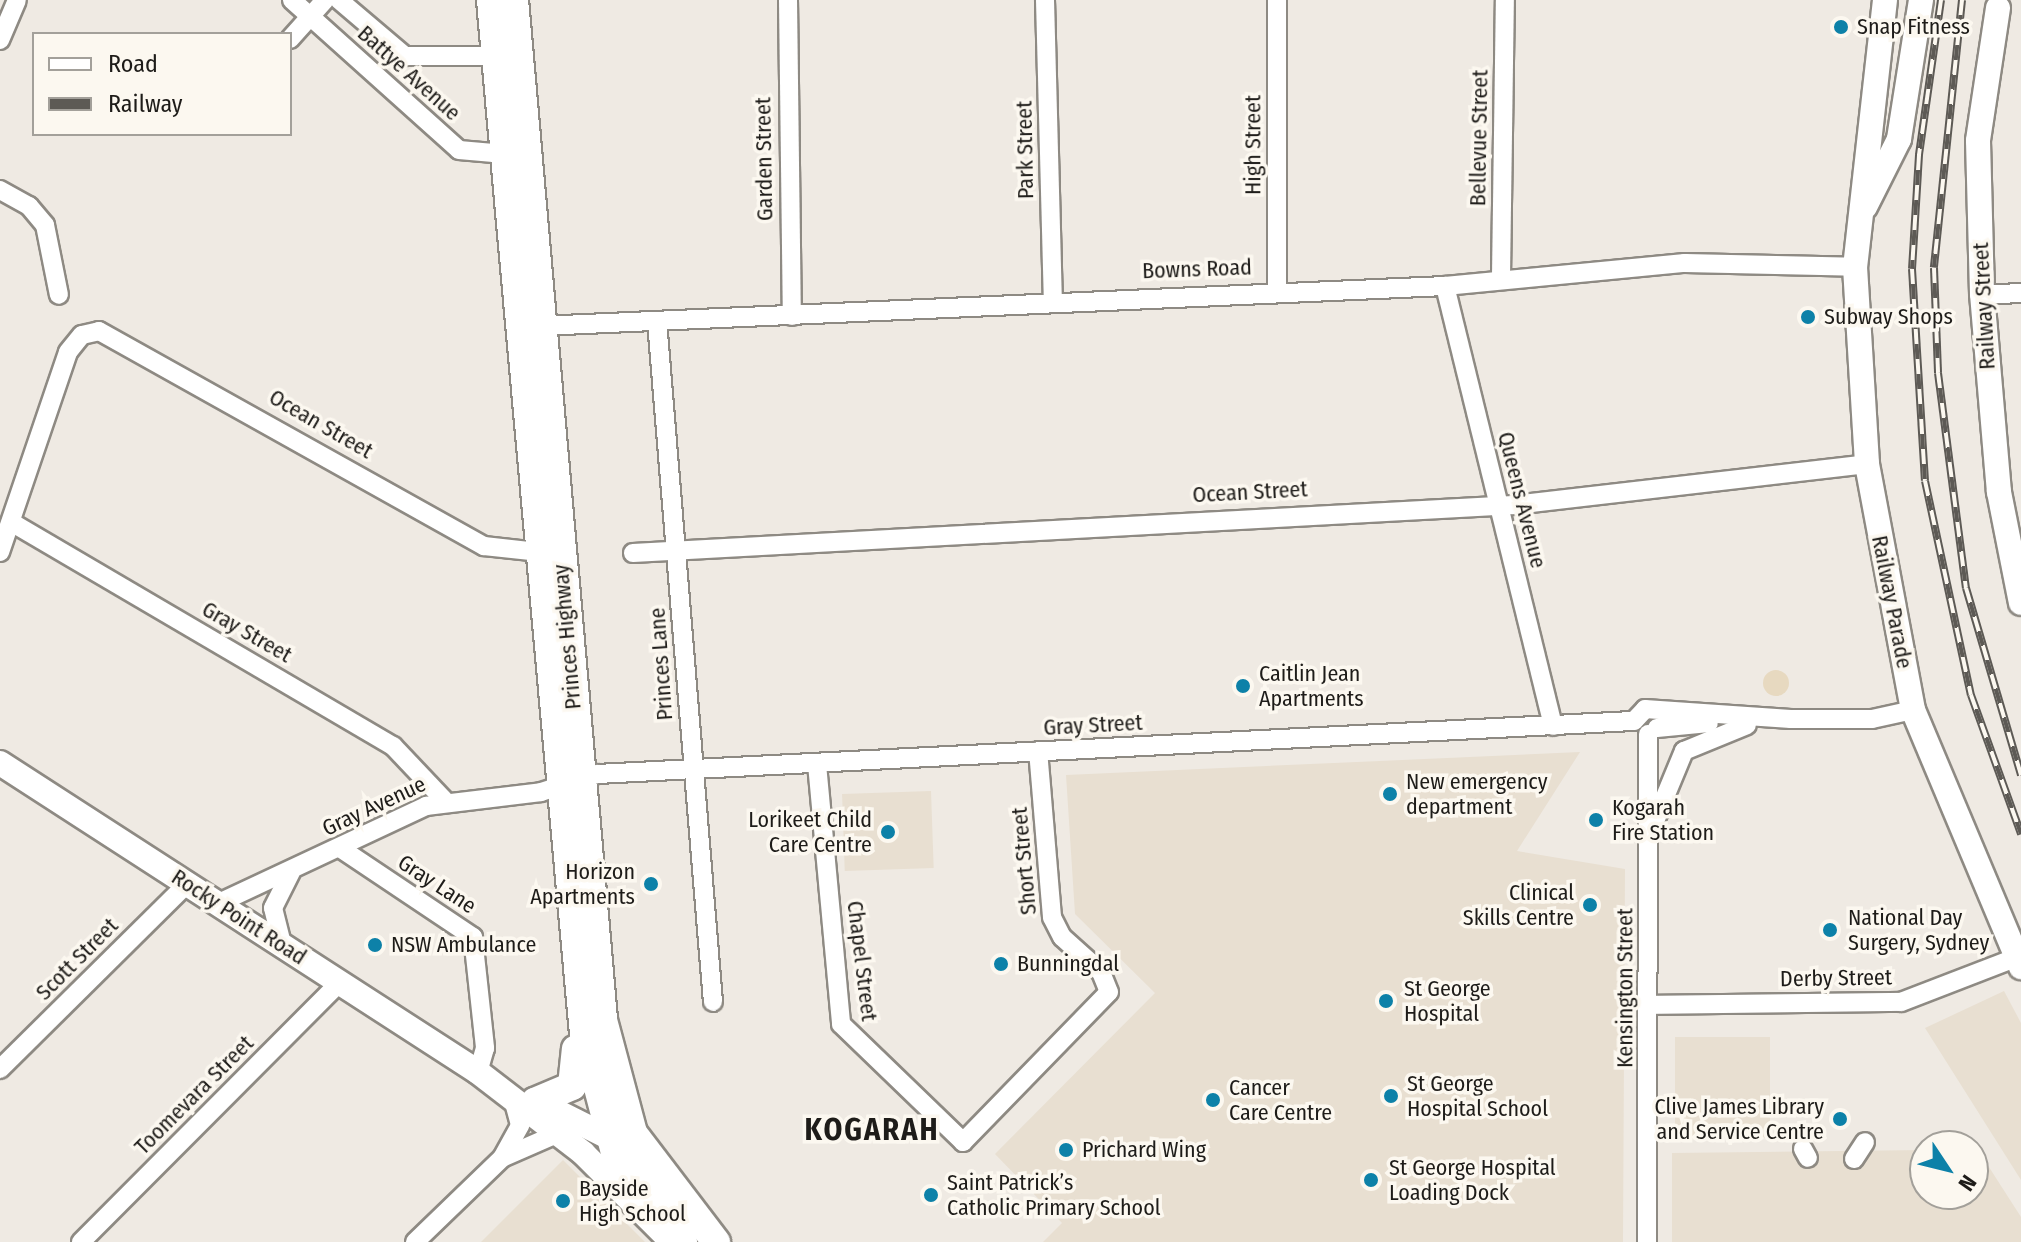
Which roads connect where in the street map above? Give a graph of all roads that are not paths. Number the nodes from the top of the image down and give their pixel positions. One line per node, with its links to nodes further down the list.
1 (17, 0): 16 (street)
2 (292, 0): 14 (street, Battye Avenue)
3 (325, 0): 14 (street)
4 (339, 0): 17 (street, Battye Avenue)
5 (491, 0): 17 (highway, Princes Highway)
6 (514, 0): 33 (highway, Princes Highway)
7 (788, 0): 31 (street, Garden Street)
8 (1045, 0): 30 (street, Park Street)
9 (1277, 0): 26 (street, High Street)
10 (1505, 0): 24 (street, Bellevue Street)
11 (1885, 0): 19 (main road, Railway Parade)
12 (1921, 0): 18 (main road, Railway Parade)
13 (2000, 3): 28 (main road, Railway Street)
14 (310, 17): 15 (street); 20 (street, Battye Avenue)
15 (292, 37)
16 (0, 40)
17 (495, 56): 20 (highway, Princes Highway)
18 (1902, 125): 19 (main road); 22 (main road, Railway Parade)
19 (1865, 145): 22 (main road, Railway Parade)
20 (505, 154): 39 (highway, Princes Highway)
21 (0, 190): 29 (street)
22 (1860, 216): 23 (main road, Railway Parade)
23 (1855, 267): 24 (street, Bowns Road); 34 (main road, Railway Parade)
24 (1501, 277): 25 (street, Bowns Road)
25 (1445, 286): 26 (street, Bowns Road); 35 (street, Queens Avenue)
26 (1277, 290): 30 (street, Bowns Road)
27 (2021, 293): 28 (street)
28 (1982, 294): 41 (main road, Railway Street)
29 (59, 295)
30 (1053, 299): 31 (street, Bowns Road)
31 (792, 316): 32 (street, Bowns Road)
32 (657, 321): 33 (street, Bowns Road); 37 (street, Princes Lane)
33 (540, 326): 51 (highway, Princes Highway)
34 (1867, 464): 35 (street, Ocean Street); 42 (main road, Railway Parade)
35 (1498, 504): 37 (street, Ocean Street); 46 (street, Queens Avenue)
36 (11, 522): 38 (street); 39 (street, Ocean Street); 52 (street, Gray Street)
37 (676, 550): 40 (street, Ocean Street); 49 (street, Princes Lane)
38 (0, 552)
39 (538, 552): 51 (highway, Princes Highway)
40 (633, 553)
41 (2021, 603)
42 (1913, 710): 43 (street, Gray Street); 59 (main road, Railway Parade)
43 (1791, 719): 44 (street, Gray Street); 45 (street, Gray Street)
44 (1646, 723): 45 (street, Gray Street); 46 (street, Gray Street); 53 (street, Kensington Street)
45 (1747, 725): 53 (street)
46 (1553, 726): 47 (street, Gray Street)
47 (1038, 752): 48 (street, Gray Street); 62 (street, Short Street)
48 (817, 764): 49 (street, Gray Street); 62 (street, Chapel Street)
49 (693, 770): 51 (street, Gray Street); 63 (street, Princes Lane)
50 (3, 771): 56 (main road, Rocky Point Road)
51 (568, 783): 52 (street, Gray Avenue); 60 (highway, Princes Highway); 71 (highway, Princes Highway)
52 (444, 800): 54 (street, Gray Avenue)
53 (1649, 839): 64 (street, Kensington Street)
54 (340, 848): 55 (street, Gray Avenue); 66 (street, Gray Lane)
55 (291, 872): 57 (street, Gray Avenue); 58 (street)
56 (187, 884): 57 (main road, Rocky Point Road); 65 (street, Scott Street)
57 (219, 903): 58 (main road, Rocky Point Road)
58 (282, 944): 61 (main road, Rocky Point Road)
59 (2018, 962): 64 (street, Derby Street)
60 (575, 980): 67 (highway); 69 (highway, Princes Highway)
61 (340, 982): 66 (main road, Rocky Point Road); 74 (street, Toomevara Street)
62 (1109, 992)
63 (713, 1002)
64 (1649, 1005): 79 (street, Kensington Street)
65 (0, 1069)
66 (478, 1072): 67 (main road, Rocky Point Road)
67 (525, 1100): 68 (main road, Rocky Point Road); 69 (main road, Rocky Point Road); 72 (street)
68 (559, 1133): 72 (street); 76 (main road, Rocky Point Road)
69 (607, 1136): 71 (main road, Rocky Point Road); 77 (highway, Princes Highway)
70 (1865, 1142): 73 (street)
71 (646, 1156): 78 (highway, Princes Highway)
72 (502, 1158): 75 (street)
73 (1854, 1159)
74 (81, 1242)
75 (415, 1242)
76 (671, 1242)
77 (683, 1242)
78 (716, 1242)
79 (1647, 1242)

